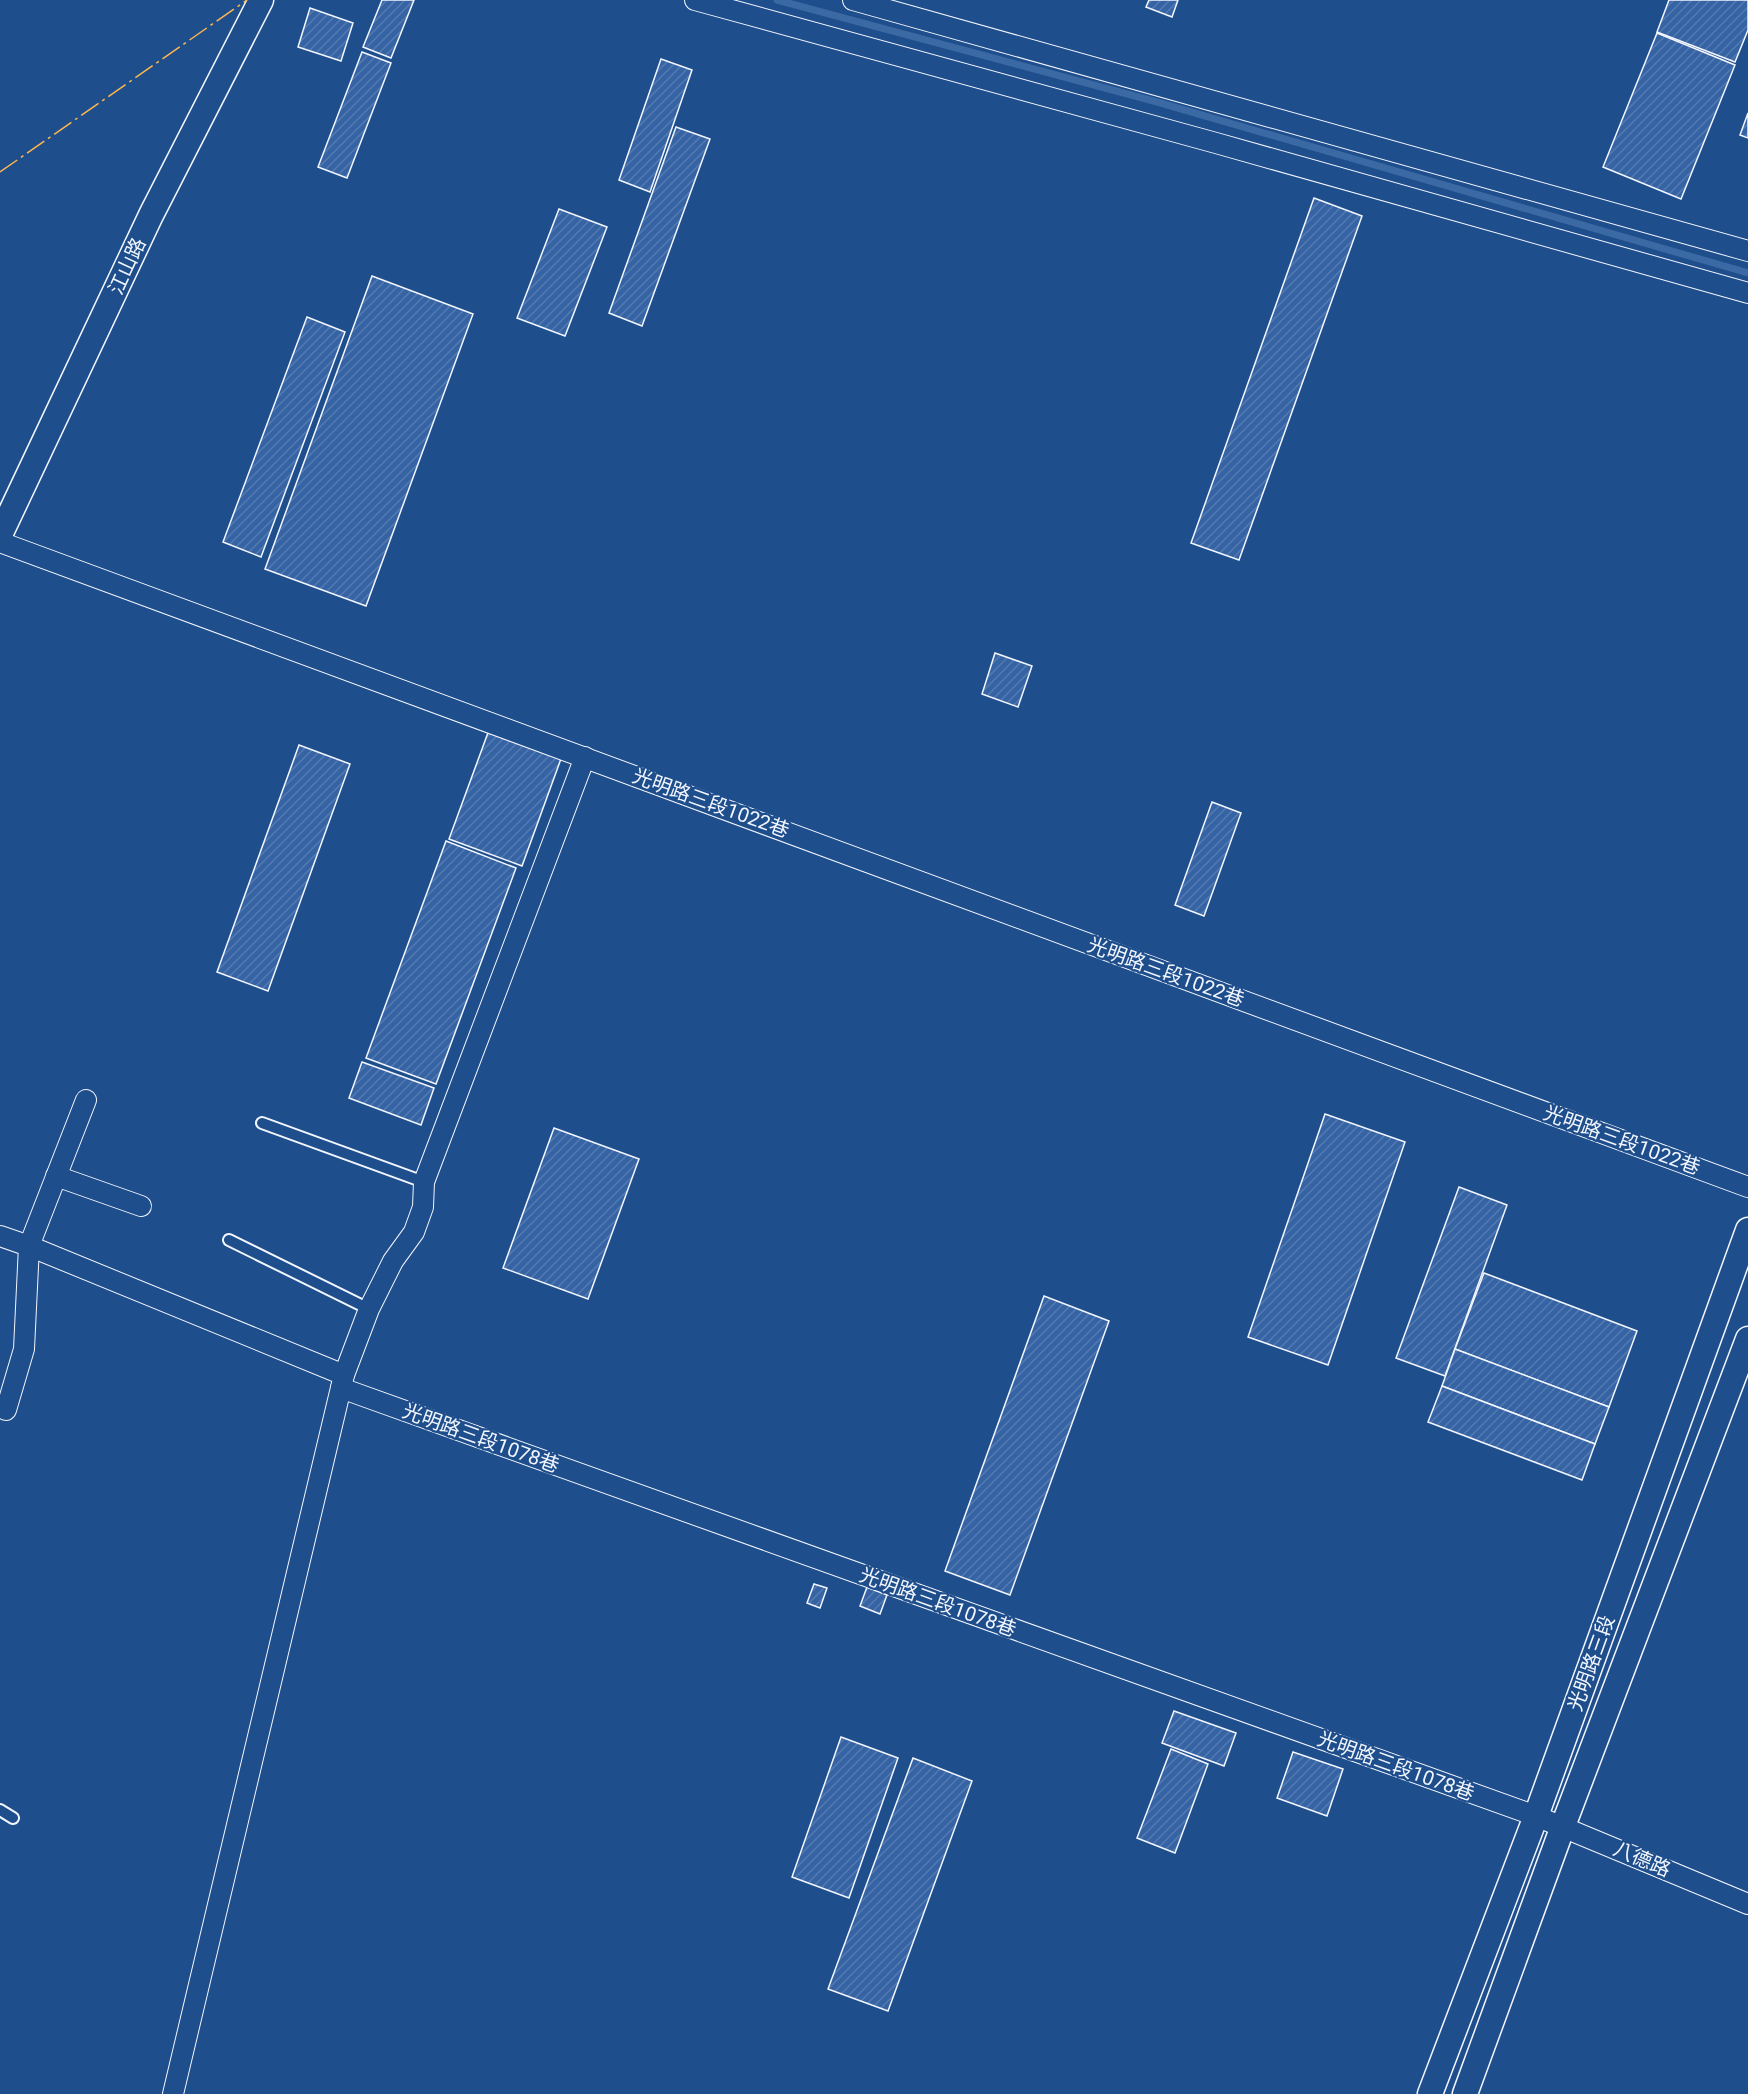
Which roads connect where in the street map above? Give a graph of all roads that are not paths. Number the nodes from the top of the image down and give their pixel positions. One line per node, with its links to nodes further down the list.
1 (261, 0): 6 (street, 江山路)
2 (695, 0): 5 (street)
3 (853, 0): 4 (street)
4 (1748, 251)
5 (1748, 293)
6 (0, 535)
7 (0, 542): 8 (street, 光明路三段1022巷)
8 (585, 757): 12 (street); 13 (street, 光明路三段1022巷)
9 (86, 1100): 11 (street)
10 (262, 1123): 12 (lane)
11 (56, 1176): 14 (street); 18 (street)
12 (424, 1182): 19 (street)
13 (1748, 1186)
14 (141, 1206)
15 (1748, 1230): 24 (street, 光明路三段)
16 (0, 1236): 18 (street, 光明路三段1078巷)
17 (230, 1240): 19 (lane)
18 (29, 1246): 21 (street, 光明路三段1078巷); 22 (street)
19 (369, 1309): 21 (street)
20 (1748, 1339): 26 (street, 光明路三段)
21 (342, 1382): 24 (street, 光明路三段1078巷); 28 (street)
22 (6, 1410)
23 (0, 1810): 25 (lane)
24 (1536, 1816): 26 (street, 八德路); 29 (street, 光明路三段)
25 (13, 1818)
26 (1563, 1827): 27 (street, 八德路); 30 (street, 光明路三段)
27 (1748, 1904)
28 (173, 2094)
29 (1430, 2094)
30 (1465, 2094)

